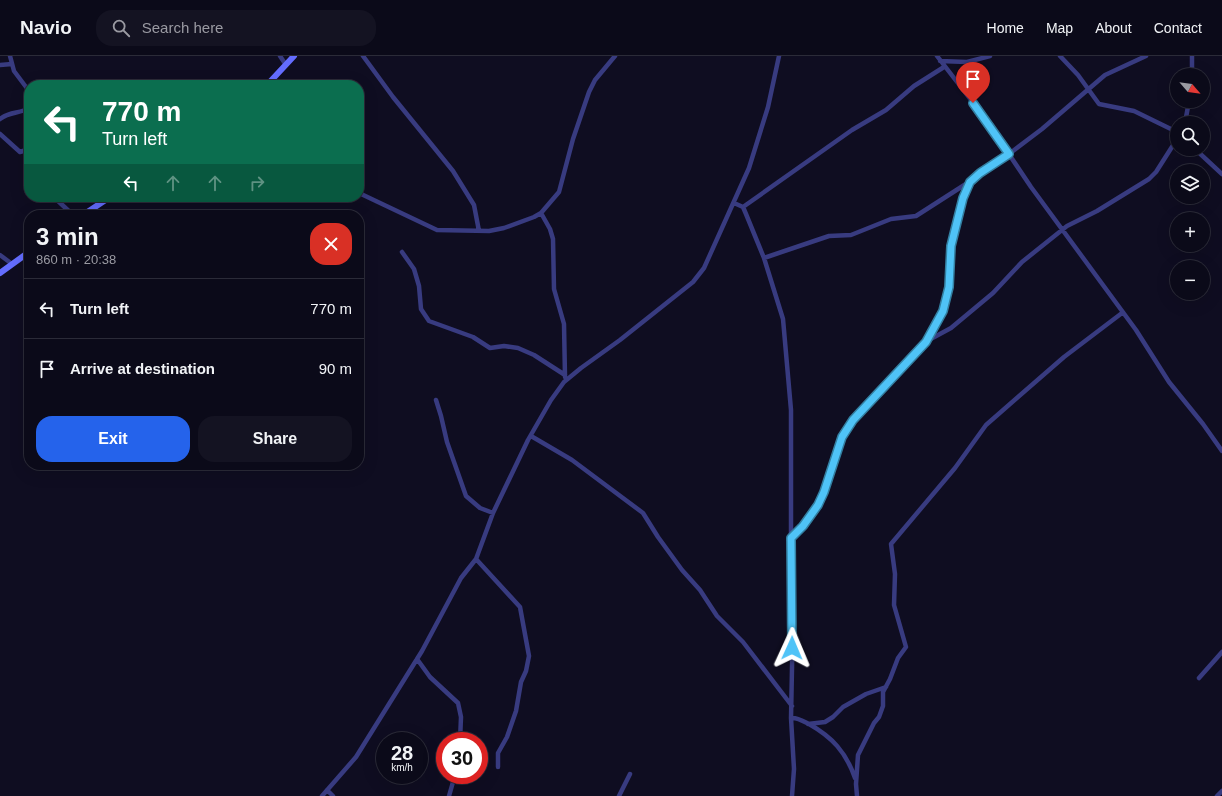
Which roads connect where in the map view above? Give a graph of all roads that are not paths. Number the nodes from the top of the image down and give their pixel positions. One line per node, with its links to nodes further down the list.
1 (10, 56): 13 (street)
2 (280, 56): 15 (street)
3 (294, 56): 15 (main road)
4 (363, 56): 40 (street)
5 (615, 56): 38 (street)
6 (779, 56): 34 (street)
7 (937, 56): 12 (street)
8 (990, 56): 12 (street)
9 (1060, 56): 20 (street)
10 (1146, 56): 20 (street)
11 (1192, 56): 17 (street)
12 (940, 61): 16 (street)
13 (12, 64): 14 (street); 19 (street)
14 (0, 65)
15 (286, 65): 18 (main road)
16 (944, 67): 27 (street); 35 (street)
17 (1192, 68)
18 (272, 80)
19 (24, 85)
20 (1088, 89): 23 (street); 27 (street)
21 (24, 110): 22 (street)
22 (0, 119)
23 (1170, 129)
24 (0, 134): 26 (street)
25 (1170, 150): 39 (street)
26 (24, 152)
27 (1009, 154): 30 (street); 39 (street)
28 (1203, 156): 29 (street)
29 (1222, 174)
30 (970, 182): 44 (street); 48 (street)
31 (364, 195): 40 (street)
32 (59, 202): 36 (street)
33 (103, 202): 37 (main road)
34 (734, 203): 35 (street); 50 (street)
35 (743, 207): 44 (street)
36 (68, 210)
37 (91, 210)
38 (541, 213): 40 (street); 49 (street)
39 (1063, 230): 47 (street); 48 (street)
40 (479, 231)
41 (402, 252): 49 (street)
42 (0, 255): 45 (street)
43 (24, 256): 45 (main road)
44 (764, 258): 57 (street)
45 (12, 264): 46 (main road)
46 (0, 273)
47 (1122, 313): 54 (street); 62 (street)
48 (926, 342): 57 (street)
49 (565, 375): 50 (street)
50 (564, 382): 52 (street)
51 (436, 400): 56 (street)
52 (531, 436): 56 (street); 63 (street)
53 (1222, 439): 54 (street)
54 (1216, 443): 55 (street)
55 (1222, 451)
56 (493, 514): 58 (street)
57 (791, 538): 63 (street)
58 (476, 559): 60 (street); 67 (street)
59 (1222, 652): 61 (street)
60 (417, 659): 66 (street); 71 (street)
61 (1199, 678)
62 (886, 687): 65 (street); 69 (street)
63 (792, 706): 64 (street)
64 (791, 718): 65 (street); 77 (street)
65 (808, 724): 69 (street)
66 (460, 732)
67 (498, 767)
68 (630, 774): 76 (street)
69 (856, 779): 78 (street)
70 (452, 784): 75 (street)
71 (327, 790): 73 (street); 74 (street)
72 (1222, 791): 79 (street)
73 (322, 796)
74 (333, 796)
75 (449, 796)
76 (619, 796)
77 (792, 796)
78 (857, 796)
79 (1217, 796)

